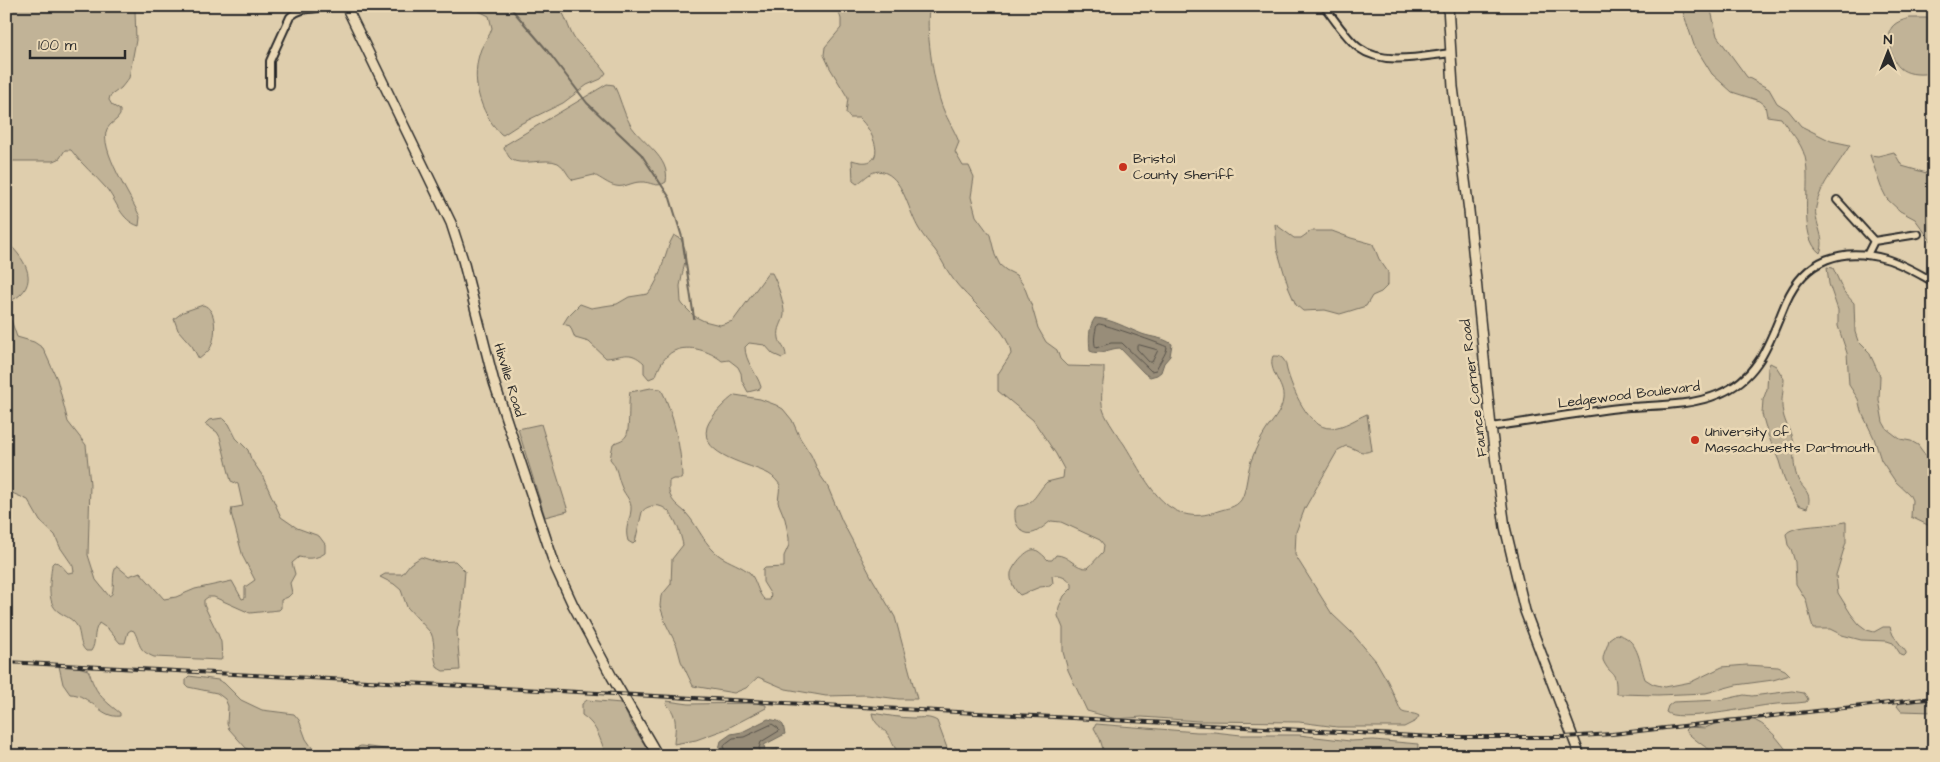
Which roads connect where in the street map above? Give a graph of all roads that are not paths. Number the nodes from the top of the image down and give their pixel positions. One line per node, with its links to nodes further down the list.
1 (331, 6): 6 (street)
2 (346, 6): 13 (street, Hixville Road)
3 (1324, 6): 5 (street)
4 (1448, 6): 5 (street, Faunce Corner Road)
5 (1452, 53): 12 (street, Faunce Corner Road)
6 (270, 84)
7 (1837, 200): 9 (street)
8 (1918, 234): 9 (street)
9 (1874, 241): 10 (street)
10 (1867, 256): 11 (street, Ledgewood Boulevard); 12 (street, Ledgewood Boulevard)
11 (1934, 282)
12 (1491, 426): 14 (street, Faunce Corner Road)
13 (658, 756)
14 (1580, 756)

